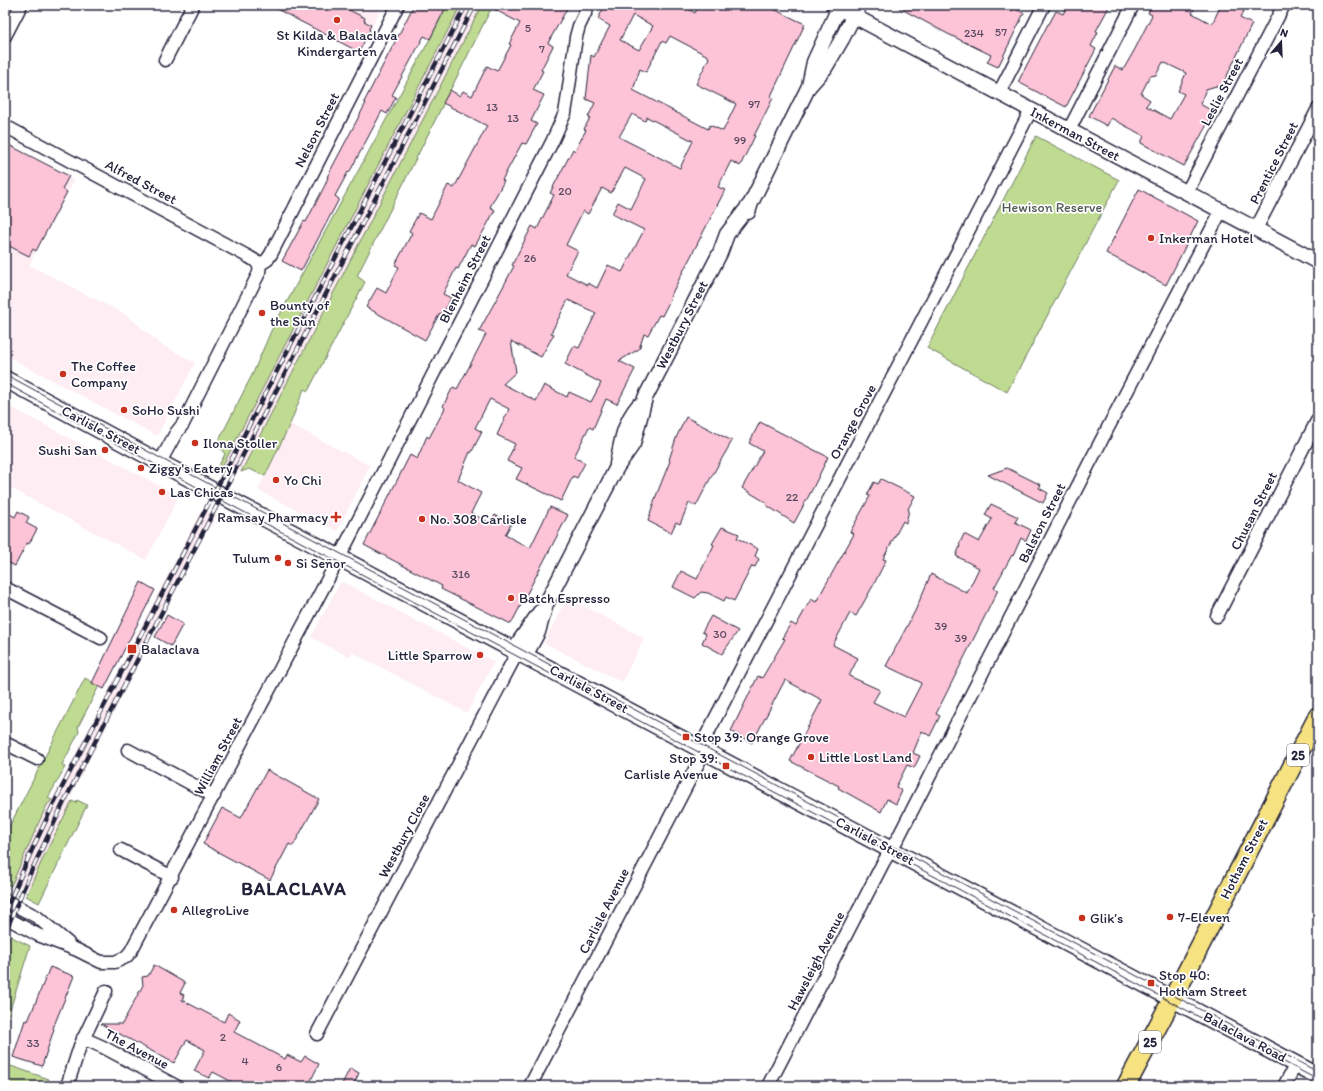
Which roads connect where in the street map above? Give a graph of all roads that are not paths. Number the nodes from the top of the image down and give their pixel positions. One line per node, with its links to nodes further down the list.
1 (21, 5): 10 (street)
2 (193, 5): 11 (street)
3 (398, 5): 22 (street, Nelson Street)
4 (588, 5): 26 (street, Blenheim Street)
5 (1044, 5): 13 (street)
6 (1133, 5): 17 (street)
7 (1284, 5): 18 (street, Leslie Street)
8 (837, 6): 9 (street, Inkerman Street); 12 (street, Westbury Street)
9 (856, 10): 12 (street, Westbury Street); 13 (street, Inkerman Street)
10 (5, 36)
11 (165, 60)
12 (809, 86): 30 (street, Westbury Street)
13 (999, 93): 14 (street, Inkerman Street)
14 (1031, 110): 17 (street, Inkerman Street); 33 (street, Orange Grove)
15 (1318, 110): 20 (street, Prentice Street)
16 (5, 126): 22 (street, Alfred Street)
17 (1069, 130): 18 (street, Inkerman Street)
18 (1187, 192): 19 (street, Inkerman Street)
19 (1221, 211): 20 (street, Inkerman Street); 37 (street, Balston Street)
20 (1256, 229): 21 (street, Inkerman Street)
21 (1318, 262)
22 (259, 266): 25 (street, Nelson Street)
23 (5, 379): 25 (main road, Carlisle Street)
24 (1318, 419): 28 (street, Chusan Street)
25 (160, 462): 26 (main road, Carlisle Street)
26 (339, 557): 30 (main road, Carlisle Street); 36 (street, William Street)
27 (5, 588): 29 (street)
28 (1217, 616)
29 (101, 638)
30 (519, 652): 33 (main road, Carlisle Street); 45 (street, Westbury Close)
31 (1318, 716): 44 (main road, Hotham Street / 25)
32 (5, 742): 35 (street)
33 (703, 749): 37 (main road, Carlisle Street); 51 (street, Carlisle Avenue)
34 (128, 750): 36 (street)
35 (37, 759)
36 (214, 796): 39 (street, William Street)
37 (891, 849): 44 (main road, Carlisle Street); 52 (street, Hawsleigh Avenue)
38 (121, 850): 39 (street)
39 (172, 877): 42 (street, William Street)
40 (5, 900): 42 (street)
41 (5, 917): 42 (street)
42 (77, 950)
43 (106, 991): 46 (street)
44 (1173, 998): 47 (main road, Balaclava Road); 53 (main road, Hotham Street / 25)
45 (318, 1034)
46 (84, 1038): 49 (street); 50 (street, The Avenue)
47 (1296, 1064): 48 (main road, Balaclava Road); 54 (street)
48 (1318, 1076)
49 (67, 1086)
50 (176, 1086)
51 (530, 1086)
52 (768, 1086)
53 (1126, 1086)
54 (1284, 1086)

